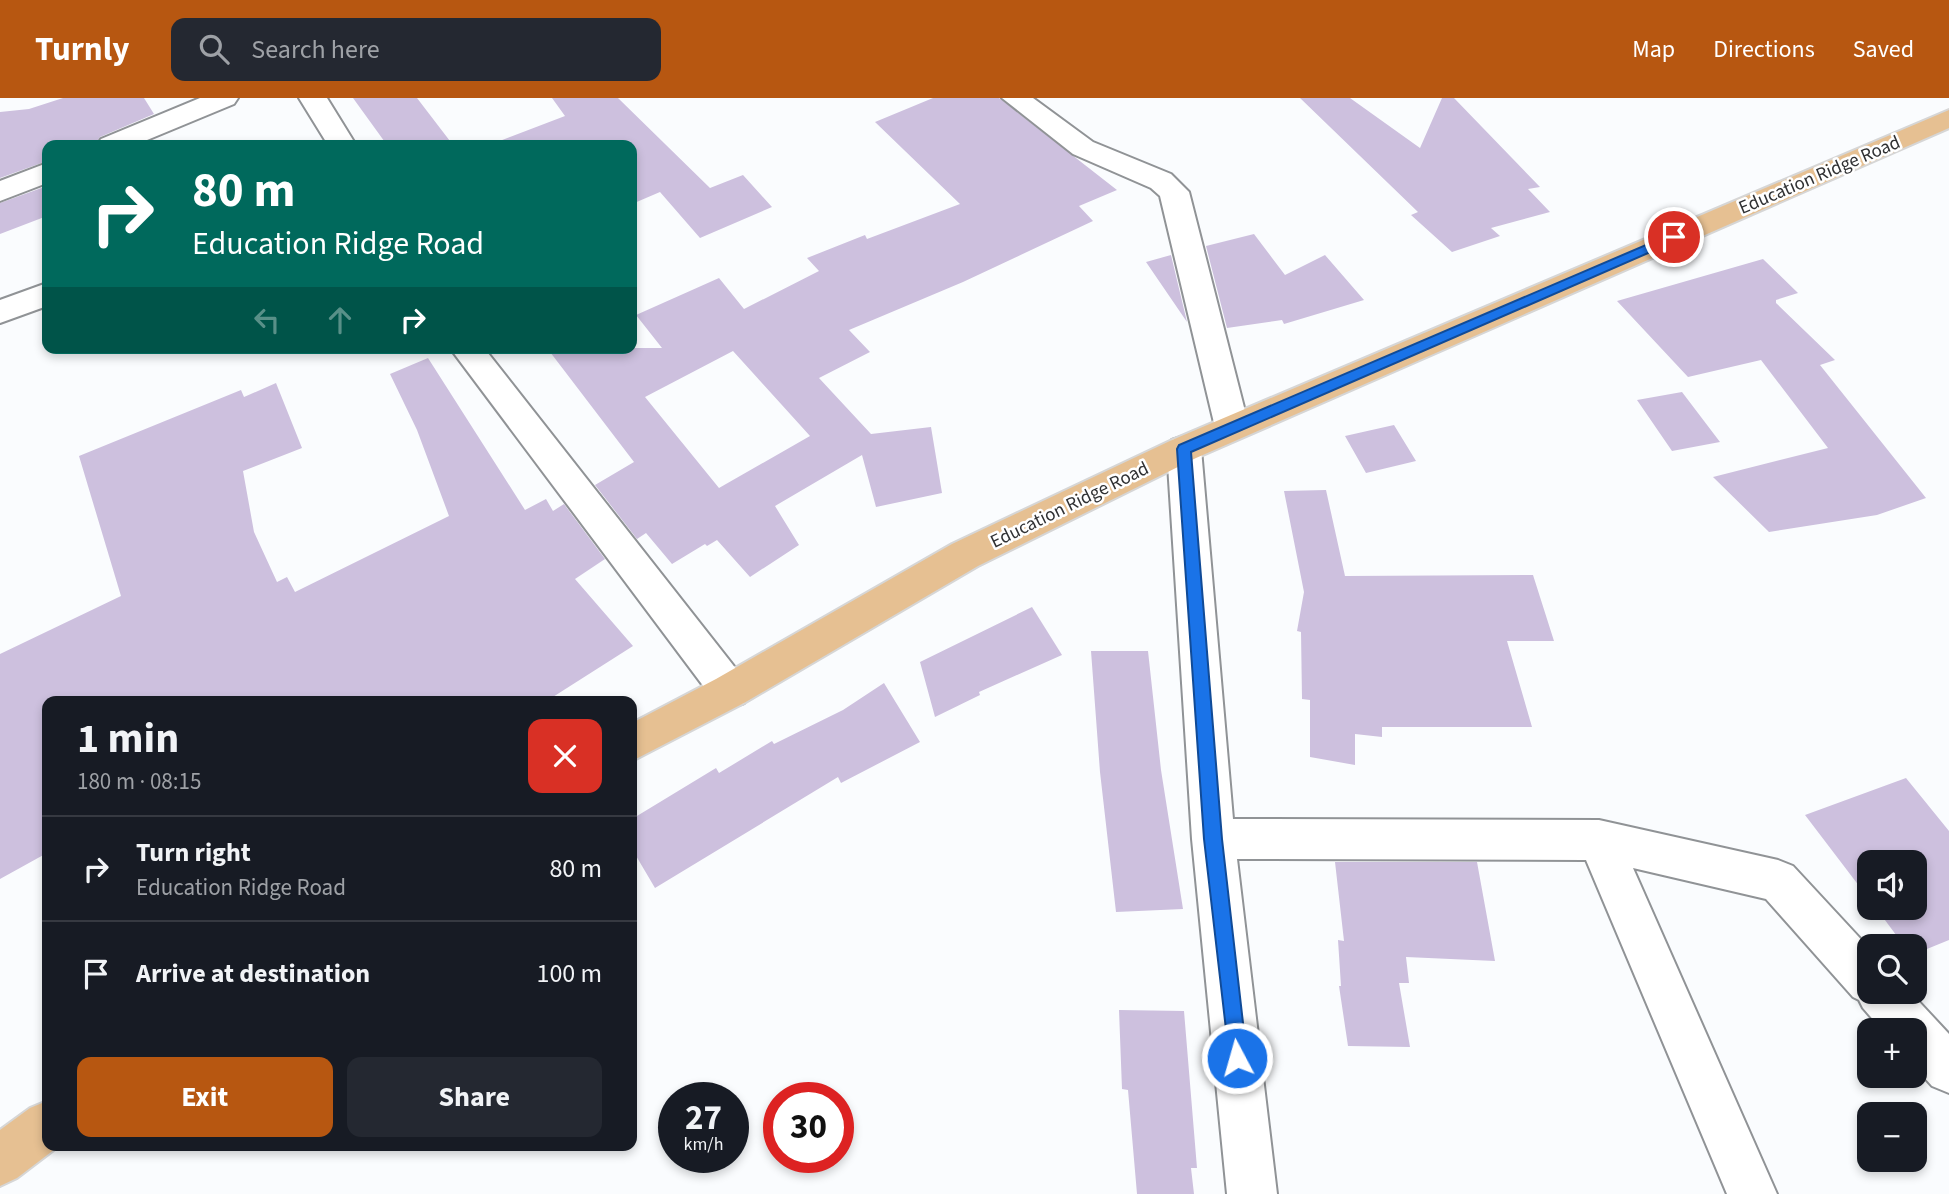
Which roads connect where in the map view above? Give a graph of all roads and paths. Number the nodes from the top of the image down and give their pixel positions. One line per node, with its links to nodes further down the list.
1 (224, 98): 5 (street)
2 (313, 98): 6 (street)
3 (1016, 98): 12 (street)
4 (1949, 118): 12 (main road, Education Ridge Road)
5 (123, 140)
6 (339, 140)
7 (42, 174): 8 (street)
8 (0, 192)
9 (42, 296): 10 (street)
10 (0, 312)
11 (471, 354): 14 (street)
12 (1231, 427): 13 (main road, Education Ridge Road)
13 (1184, 449): 14 (main road, Education Ridge Road); 16 (street)
14 (730, 691): 15 (main road, Education Ridge Road)
15 (637, 740)
16 (1213, 839): 17 (street); 25 (street)
17 (1599, 840): 18 (street); 26 (street)
18 (1857, 968)
19 (1890, 1004): 20 (street)
20 (1902, 1018)
21 (1927, 1045): 22 (street)
22 (1949, 1069)
23 (42, 1129): 24 (main road)
24 (0, 1161)
25 (1252, 1194)
26 (1752, 1194)

